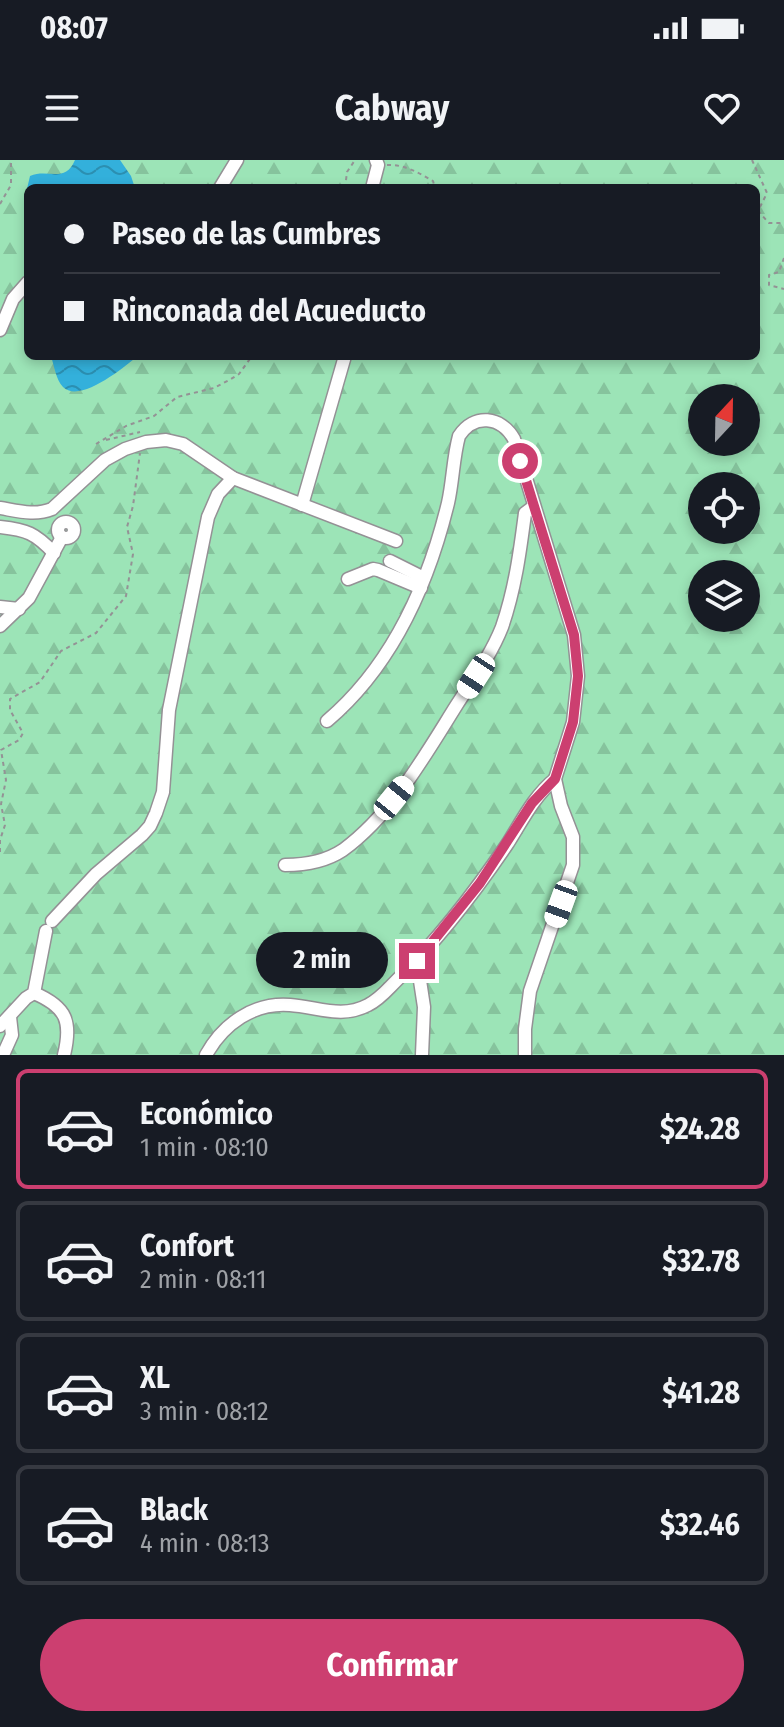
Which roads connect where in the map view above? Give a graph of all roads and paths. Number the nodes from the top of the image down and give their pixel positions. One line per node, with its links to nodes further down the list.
1 (11, 160): 10 (path)
2 (237, 160): 6 (street)
3 (355, 160): 7 (path)
4 (752, 160): 11 (path)
5 (377, 162): 8 (street); 9 (path)
6 (222, 184)
7 (346, 184)
8 (373, 184)
9 (434, 184)
10 (0, 204)
11 (760, 207)
12 (760, 213): 13 (path)
13 (784, 223)
14 (784, 258): 16 (path)
15 (24, 287): 17 (street)
16 (784, 289)
17 (0, 330)
18 (249, 360): 20 (path)
19 (344, 360): 26 (street)
20 (106, 440): 21 (path); 22 (path)
21 (143, 443): 23 (street); 28 (street); 41 (path)
22 (96, 444)
23 (215, 466): 24 (street); 25 (street)
24 (233, 478): 25 (street); 26 (street)
25 (218, 494): 44 (street)
26 (302, 505): 31 (street)
27 (533, 507): 35 (street); 40 (street); 42 (street)
28 (0, 508)
29 (0, 527): 32 (street)
30 (62, 537): 32 (street)
31 (396, 541)
32 (54, 553): 37 (street)
33 (390, 561): 35 (street)
34 (348, 579): 35 (street)
35 (422, 583): 39 (street)
36 (0, 607): 37 (street)
37 (19, 609): 38 (street)
38 (0, 626)
39 (327, 721)
40 (555, 779): 43 (street); 50 (street)
41 (0, 852)
42 (285, 865)
43 (417, 961): 48 (street); 49 (street)
44 (34, 993): 45 (street); 47 (street)
45 (5, 1021): 46 (street)
46 (3, 1055)
47 (64, 1055)
48 (206, 1055)
49 (422, 1055)
50 (525, 1055)

